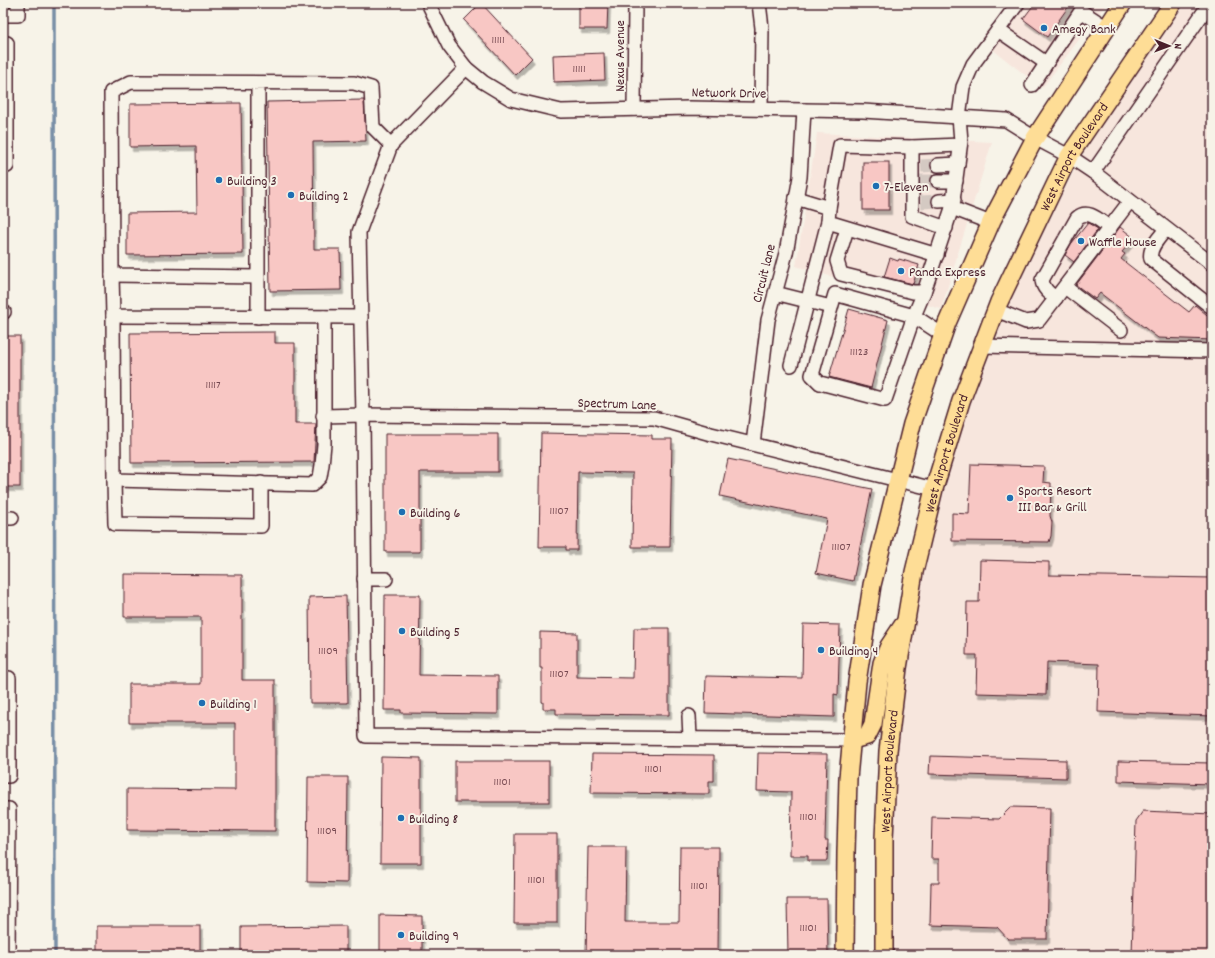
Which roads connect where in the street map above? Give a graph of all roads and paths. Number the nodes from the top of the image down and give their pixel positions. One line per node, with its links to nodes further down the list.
1 (428, 3): 15 (street, Network Drive)
2 (635, 3): 18 (street, Nexus Avenue)
3 (759, 3): 19 (street)
4 (1018, 3): 12 (street)
5 (1123, 3): 11 (main road)
6 (1173, 3): 26 (main road, West Airport Boulevard)
7 (1210, 3): 30 (street)
8 (1083, 5): 11 (street); 14 (street)
9 (18, 9): 10 (street)
10 (3, 15)
11 (1107, 28): 22 (main road)
12 (998, 30): 14 (street); 21 (street)
13 (3, 43): 29 (street)
14 (1046, 63): 17 (street)
15 (466, 68): 18 (street, Network Drive); 23 (street)
16 (258, 83): 23 (street); 46 (street); 47 (street)
17 (1032, 86)
18 (634, 109): 19 (street, Network Drive)
19 (761, 109): 20 (street, Network Drive)
20 (804, 110): 21 (street, Network Drive); 33 (street, Circuit lane)
21 (959, 117): 22 (street, Network Drive); 24 (street)
22 (1035, 138): 26 (street, Network Drive); 39 (main road)
23 (391, 145): 60 (street)
24 (960, 145): 25 (street); 27 (street)
25 (912, 147): 37 (street); 41 (street)
26 (1069, 156): 30 (street, Network Drive); 55 (main road, West Airport Boulevard)
27 (958, 164): 28 (street); 32 (street)
28 (938, 165)
29 (3, 166)
30 (1093, 172): 35 (street, Network Drive)
31 (938, 181): 32 (street)
32 (956, 181): 36 (street)
33 (796, 198): 37 (street); 50 (street, Circuit lane)
34 (939, 201): 36 (street)
35 (1130, 201): 42 (street); 43 (street, Network Drive)
36 (953, 204): 39 (street); 41 (street)
37 (829, 208): 38 (street)
38 (828, 222): 40 (street); 52 (street)
39 (991, 222): 62 (main road)
40 (847, 228): 44 (street); 49 (street)
41 (946, 228): 44 (street)
42 (1110, 228): 48 (street); 51 (street)
43 (1166, 228): 45 (street, Network Drive); 53 (street)
44 (937, 255): 49 (street)
45 (1212, 264)
46 (112, 275): 47 (street); 56 (street)
47 (258, 277): 58 (street)
48 (1065, 288): 51 (street); 61 (street)
49 (924, 292): 57 (street)
50 (775, 293): 52 (street); 68 (street, Circuit lane)
51 (1056, 298): 55 (street)
52 (807, 301): 54 (street); 65 (street)
53 (1210, 306)
54 (831, 307): 57 (street); 57 (street)
55 (996, 310): 63 (main road, West Airport Boulevard)
56 (113, 316): 58 (street); 69 (street)
57 (914, 316): 62 (street)
58 (258, 317): 59 (street)
59 (324, 317): 60 (street); 67 (street)
60 (361, 317): 66 (street)
61 (1121, 330)
62 (943, 335): 70 (main road)
63 (982, 346): 64 (street); 72 (main road, West Airport Boulevard)
64 (1212, 352)
65 (791, 365)
66 (363, 415): 67 (street, Spectrum Lane); 68 (street, Spectrum Lane); 73 (street)
67 (324, 416): 71 (street)
68 (753, 444): 70 (street, Spectrum Lane)
69 (114, 480): 71 (street); 71 (street)
70 (898, 480): 72 (street, Spectrum Lane); 80 (main road)
71 (262, 483)
72 (934, 489): 75 (main road, West Airport Boulevard)
73 (364, 579): 74 (street); 79 (street)
74 (386, 579)
75 (906, 621): 80 (main road); 87 (main road, West Airport Boulevard)
76 (3, 678): 78 (street)
77 (689, 716): 79 (street)
78 (6, 728): 81 (street)
79 (690, 738): 80 (street)
80 (852, 740): 86 (main road)
81 (3, 776)
82 (6, 809): 83 (street)
83 (6, 861): 84 (street)
84 (6, 926): 85 (street)
85 (8, 955)
86 (845, 955)
87 (884, 955)

